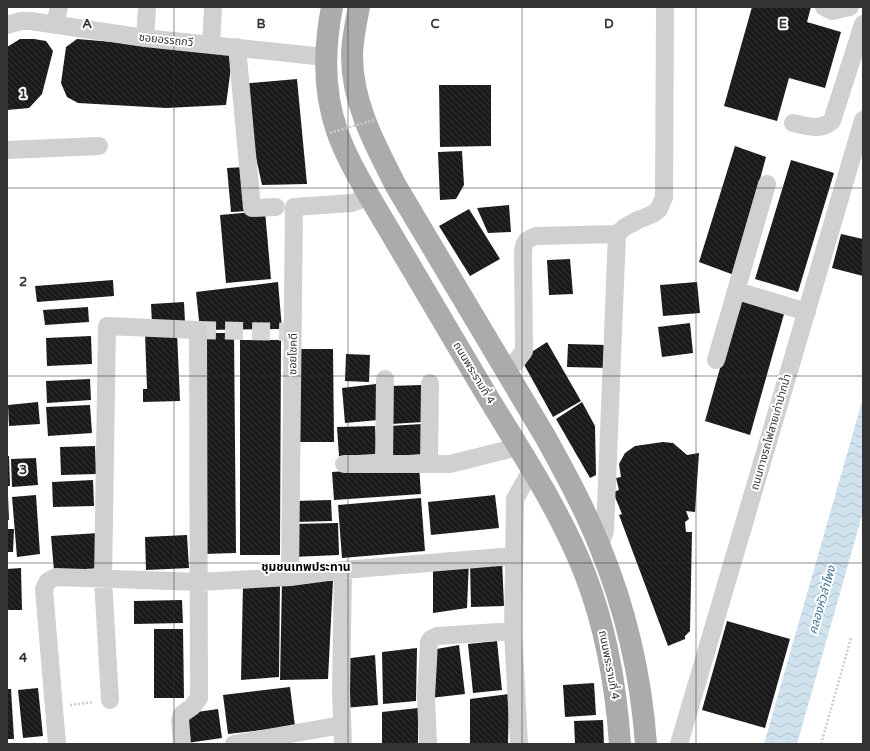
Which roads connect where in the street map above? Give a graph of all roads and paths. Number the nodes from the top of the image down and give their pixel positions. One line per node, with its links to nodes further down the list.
1 (59, 7): 11 (street)
2 (147, 7): 12 (street)
3 (213, 7): 13 (street)
4 (332, 7): 15 (main road, ถนนพระรามที่ 4)
5 (359, 7): 29 (main road)
6 (665, 7): 25 (street)
7 (824, 7): 8 (street)
8 (850, 7)
9 (7, 24): 11 (street, ซอยอรรถกวี)
10 (863, 24): 18 (street)
11 (55, 25): 12 (street, ซอยอรรถกวี)
12 (145, 38): 13 (street, ซอยอรรถกวี)
13 (210, 44): 14 (street, ซอยอรรถกวี)
14 (237, 47): 15 (street, ซอยอรรถกวี); 24 (street)
15 (325, 57): 23 (main road, ถนนพระรามที่ 4)
16 (374, 120): 19 (path, bridge)
17 (863, 120): 27 (street, ถนนทางรถไฟสายเก่าปากน้ำ)
18 (793, 122)
19 (330, 133)
20 (99, 146): 21 (street)
21 (7, 150)
22 (767, 184): 26 (street)
23 (369, 196): 32 (main road, ถนนพระรามที่ 4); 40 (street, ซอยโชคดี)
24 (276, 207)
25 (617, 234): 29 (street); 37 (street)
26 (737, 288): 27 (street); 28 (street)
27 (807, 310): 56 (street, ถนนทางรถไฟสายเก่าปากน้ำ)
28 (716, 360)
29 (506, 371): 37 (main road)
30 (385, 379): 34 (street)
31 (430, 383): 35 (street)
32 (518, 447): 35 (street); 36 (main road, ถนนพระรามที่ 4)
33 (344, 464): 34 (street)
34 (384, 464): 35 (street)
35 (429, 464)
36 (532, 469): 38 (street); 54 (main road, ถนนพระรามที่ 4)
37 (600, 546): 55 (main road)
38 (514, 556): 39 (street); 43 (street)
39 (343, 570): 40 (street); 47 (street)
40 (290, 577): 42 (street)
41 (103, 580): 42 (street); 42 (street); 45 (street); 46 (street)
42 (199, 582): 49 (street)
43 (513, 631): 52 (street); 53 (street)
44 (851, 638): 57 (path)
45 (110, 700): 46 (path)
46 (54, 707): 48 (street)
47 (342, 725): 50 (street); 51 (street)
48 (57, 744)
49 (182, 744)
50 (234, 744)
51 (343, 744)
52 (428, 744)
53 (519, 744)
54 (620, 744)
55 (646, 744)
56 (679, 744)
57 (821, 744)

